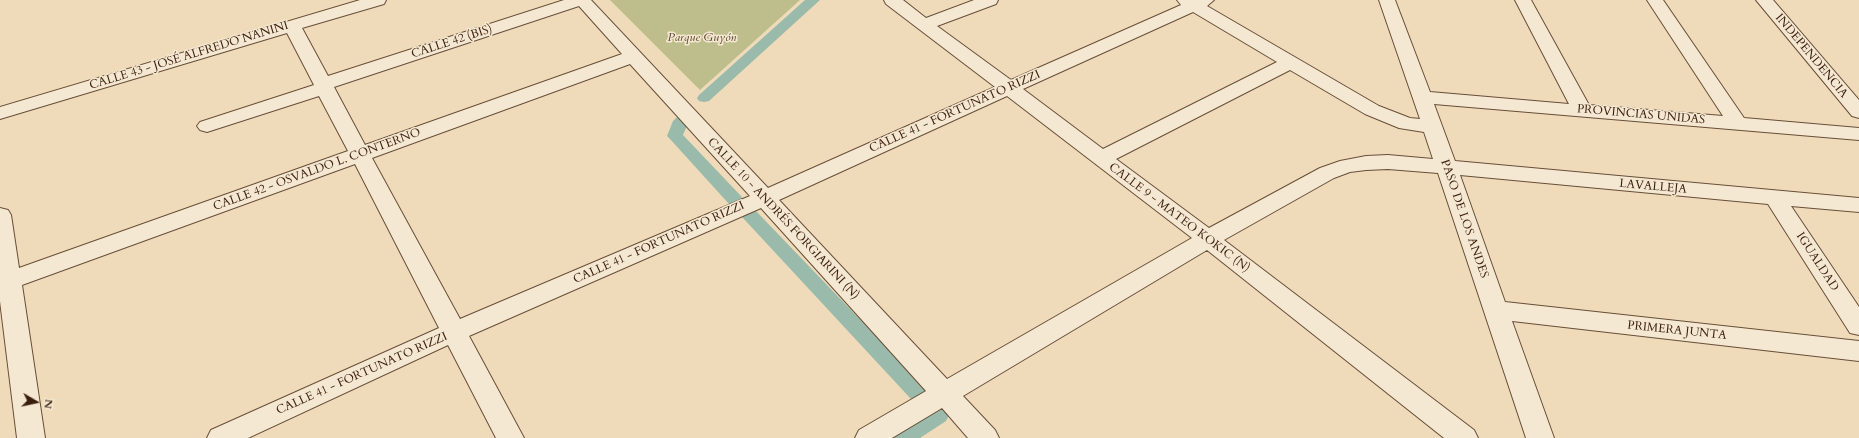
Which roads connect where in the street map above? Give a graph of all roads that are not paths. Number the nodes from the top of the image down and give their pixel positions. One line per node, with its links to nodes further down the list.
1 (378, 0): 11 (street, CALLE 43 - JOSÉ ALFREDO NANINI)
2 (582, 0): 12 (street, CALLE 10 - ANDRÉS FORGIARINI (N)); 14 (street, CALLE 42 (BIS))
3 (892, 0): 10 (street, CALLE 9 - MATEO KOKIC (N))
4 (990, 0): 10 (street)
5 (1387, 0): 16 (street, PASO DE LOS ANDES)
6 (1522, 0): 17 (street)
7 (1655, 0): 20 (street)
8 (1764, 0): 18 (street, INDEPENDENCIA)
9 (1195, 2): 13 (street); 15 (street, CALLE 41 - FORTUNATO RIZZI)
10 (925, 24): 15 (street, CALLE 9 - MATEO KOKIC (N))
11 (292, 26): 14 (street); 19 (street, CALLE 43 - JOSÉ ALFREDO NANINI)
12 (634, 56): 24 (street, CALLE 42 - OSVALDO L. CONTERNO); 27 (street, CALLE 10 - ANDRÉS FORGIARINI (N))
13 (1291, 62): 22 (street); 25 (street)
14 (324, 86): 21 (street, CALLE 42 (BIS)); 24 (street)
15 (1008, 88): 25 (street, CALLE 9 - MATEO KOKIC (N)); 27 (street, CALLE 41 - FORTUNATO RIZZI)
16 (1422, 97): 17 (street, PROVINCIAS UNIDAS); 22 (street, PASO DE LOS ANDES)
17 (1582, 110): 20 (street, PROVINCIAS UNIDAS)
18 (1859, 112)
19 (0, 113)
20 (1738, 124): 23 (street, PROVINCIAS UNIDAS)
21 (207, 126)
22 (1433, 128): 26 (street, PASO DE LOS ANDES)
23 (1859, 134)
24 (360, 155): 32 (street, CALLE 42 - OSVALDO L. CONTERNO); 35 (street)
25 (1101, 158): 31 (street, CALLE 9 - MATEO KOKIC (N))
26 (1447, 168): 28 (street, LAVALLEJA); 31 (street, LAVALLEJA); 33 (street, PASO DE LOS ANDES)
27 (764, 198): 35 (street, CALLE 41 - FORTUNATO RIZZI); 37 (street, CALLE 10 - ANDRÉS FORGIARINI (N))
28 (1775, 198): 29 (street, LAVALLEJA); 34 (street, IGUALDAD)
29 (1859, 205)
30 (0, 215): 32 (street)
31 (1208, 239): 37 (street, LAVALLEJA); 43 (street, CALLE 9 - MATEO KOKIC (N))
32 (4, 282): 38 (street)
33 (1496, 310): 36 (street, PRIMERA JUNTA); 44 (street, PASO DE LOS ANDES)
34 (1859, 326)
35 (454, 332): 39 (street, CALLE 41 - FORTUNATO RIZZI); 40 (street)
36 (1859, 351)
37 (944, 394): 41 (street, LAVALLEJA); 42 (street, CALLE 10 - ANDRÉS FORGIARINI (N))
38 (31, 438)
39 (220, 438)
40 (510, 438)
41 (870, 438)
42 (984, 438)
43 (1464, 438)
44 (1540, 438)

